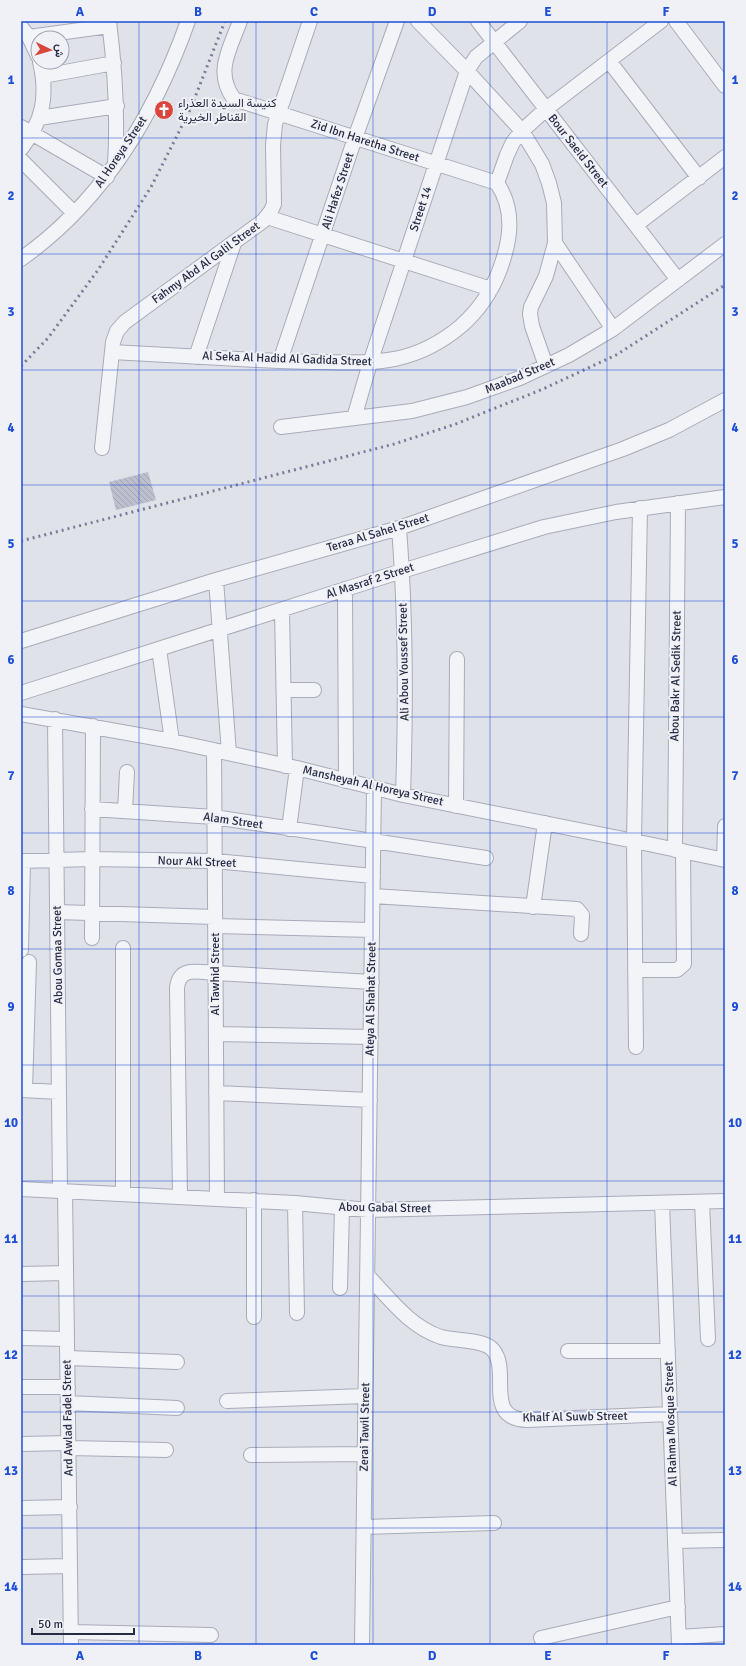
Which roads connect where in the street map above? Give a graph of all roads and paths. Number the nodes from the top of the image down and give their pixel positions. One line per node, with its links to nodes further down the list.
1 (25, 21): 12 (street)
2 (188, 21): 32 (street, Al Horeya Street)
3 (240, 21): 23 (street, Zid Ibn Haretha Street)
4 (310, 21): 23 (street, Fahmy Abd Al Galil Street)
5 (397, 21): 27 (street, Ali Hafez Street)
6 (418, 21): 19 (street)
7 (478, 21): 14 (street, Bour Saeid Street)
8 (520, 21): 14 (street, Street 14)
9 (661, 21): 15 (street)
10 (676, 21): 20 (street)
11 (109, 24): 12 (street); 16 (street)
12 (24, 30): 13 (street)
13 (30, 41)
14 (494, 41): 19 (street, Street 14); 22 (street, Bour Saeid Street)
15 (608, 61): 22 (street); 33 (street)
16 (114, 63): 17 (street); 21 (street)
17 (70, 67)
18 (41, 70): 24 (street)
19 (467, 71): 26 (street); 31 (street, Street 14)
20 (725, 86)
21 (117, 106): 24 (street); 32 (street)
22 (546, 109): 26 (street); 37 (street, Bour Saeid Street)
23 (277, 113): 27 (street, Zid Ibn Haretha Street); 36 (street, Fahmy Abd Al Galil Street)
24 (39, 118): 25 (street)
25 (27, 130): 28 (street); 32 (street)
26 (522, 131): 34 (street); 40 (street)
27 (355, 138): 31 (street, Zid Ibn Haretha Street); 38 (street, Ali Hafez Street)
28 (21, 149)
29 (725, 157): 33 (street)
30 (21, 160): 35 (street)
31 (436, 164): 34 (street, Zid Ibn Haretha Street); 43 (street, Street 14)
32 (111, 172): 35 (street, Al Horeya Street)
33 (699, 178): 37 (street)
34 (497, 183): 45 (street, Al Seka Al Hadid Al Gadida Street)
35 (74, 213): 42 (street, Al Horeya Street)
36 (267, 217): 38 (street); 39 (street, Fahmy Abd Al Galil Street)
37 (636, 225): 44 (street, Bour Saeid Street)
38 (323, 235): 43 (street); 49 (street, Ali Hafez Street)
39 (234, 243): 47 (street, Fahmy Abd Al Galil Street); 48 (street)
40 (556, 243): 46 (street); 51 (street)
41 (725, 244): 44 (street, Maabad Street)
42 (23, 253)
43 (404, 261): 45 (street); 50 (street, Street 14)
44 (678, 280): 46 (street, Maabad Street)
45 (492, 289): 50 (street, Al Seka Al Hadid Al Gadida Street)
46 (613, 329): 51 (street, Maabad Street)
47 (112, 352): 48 (street, Al Seka Al Hadid Al Gadida Street); 55 (street, Fahmy Abd Al Galil Street)
48 (196, 357): 49 (street, Al Seka Al Hadid Al Gadida Street)
49 (280, 361): 50 (street, Al Seka Al Hadid Al Gadida Street)
50 (370, 363): 53 (street, Street 14)
51 (546, 366): 53 (street, Maabad Street)
52 (725, 400): 59 (street, Teraa Al Sahel Street)
53 (354, 418): 54 (street, Maabad Street)
54 (281, 427)
55 (102, 448)
56 (725, 497): 57 (street, Al Masraf 2 Street)
57 (678, 503): 58 (street, Al Masraf 2 Street); 91 (street, Abou Bakr Al Sedik Street)
58 (640, 508): 60 (street, Al Masraf 2 Street); 89 (street)
59 (398, 528): 60 (street, Ali Abou Youssef Street); 61 (street, Teraa Al Sahel Street)
60 (402, 571): 62 (street, Al Masraf 2 Street); 81 (street, Ali Abou Youssef Street)
61 (216, 580): 64 (street); 65 (street, Teraa Al Sahel Street)
62 (345, 589): 63 (street, Al Masraf 2 Street); 79 (street)
63 (282, 610): 64 (street, Al Masraf 2 Street); 68 (street)
64 (220, 629): 66 (street, Al Masraf 2 Street); 76 (street)
65 (21, 641)
66 (159, 649): 70 (street, Al Masraf 2 Street); 74 (street)
67 (457, 659): 82 (street)
68 (284, 690): 69 (street); 77 (street)
69 (314, 690)
70 (21, 693)
71 (21, 714): 72 (street, Mansheyah Al Horeya Street)
72 (55, 719): 73 (street, Mansheyah Al Horeya Street); 94 (street, Abou Gomaa Street)
73 (93, 726): 74 (street, Mansheyah Al Horeya Street); 83 (street)
74 (172, 741): 75 (street, Mansheyah Al Horeya Street)
75 (214, 750): 76 (street, Mansheyah Al Horeya Street); 85 (street, Al Tawhid Street)
76 (229, 753): 77 (street, Mansheyah Al Horeya Street)
77 (291, 767): 79 (street, Mansheyah Al Horeya Street); 88 (street)
78 (127, 772): 84 (street)
79 (346, 781): 80 (street, Mansheyah Al Horeya Street)
80 (374, 788): 81 (street, Mansheyah Al Horeya Street); 90 (street, Ateya Al Shahat Street)
81 (403, 795): 82 (street, Mansheyah Al Horeya Street)
82 (456, 806): 86 (street, Mansheyah Al Horeya Street)
83 (92, 808): 84 (street, Alam Street); 93 (street)
84 (125, 811): 85 (street, Alam Street)
85 (214, 817): 88 (street, Alam Street); 97 (street, Al Tawhid Street)
86 (545, 823): 89 (street, Mansheyah Al Horeya Street); 100 (street)
87 (725, 826): 95 (street)
88 (289, 829): 90 (street, Alam Street)
89 (634, 841): 91 (street, Mansheyah Al Horeya Street); 110 (street)
90 (373, 842): 92 (street, Alam Street); 98 (street, Ateya Al Shahat Street)
91 (679, 851): 95 (street, Mansheyah Al Horeya Street); 110 (street, Abou Bakr Al Sedik Street)
92 (486, 858)
93 (92, 859): 94 (street, Nour Akl Street); 97 (street, Nour Akl Street); 102 (street)
94 (57, 860): 96 (street, Nour Akl Street); 101 (street, Abou Gomaa Street)
95 (725, 860)
96 (22, 861): 108 (street)
97 (215, 861): 98 (street, Nour Akl Street); 103 (street, Al Tawhid Street)
98 (373, 876): 99 (street, Ateya Al Shahat Street)
99 (373, 896): 100 (street); 104 (street, Ateya Al Shahat Street)
100 (533, 907): 105 (street)
101 (57, 912): 102 (street); 117 (street, Abou Gomaa Street)
102 (92, 913): 103 (street); 106 (street)
103 (215, 921): 104 (street); 111 (street, Al Tawhid Street)
104 (372, 930): 112 (street, Ateya Al Shahat Street)
105 (581, 934)
106 (92, 938)
107 (123, 948): 122 (street)
108 (21, 950)
109 (29, 962): 116 (street)
110 (635, 970): 115 (street)
111 (215, 973): 112 (street); 113 (street, Al Tawhid Street); 123 (street)
112 (372, 982): 114 (street, Ateya Al Shahat Street)
113 (216, 1034): 114 (street); 118 (street, Al Tawhid Street)
114 (371, 1037): 119 (street, Ateya Al Shahat Street)
115 (636, 1047)
116 (23, 1090): 117 (street)
117 (59, 1092): 121 (street, Abou Gomaa Street)
118 (216, 1093): 119 (street); 124 (street, Al Tawhid Street)
119 (370, 1100): 131 (street, Ateya Al Shahat Street)
120 (21, 1189): 121 (street, Abou Gabal Street)
121 (63, 1191): 122 (street, Abou Gabal Street); 132 (street, Ard Awlad Fadel Street)
122 (123, 1194): 123 (street, Abou Gabal Street)
123 (180, 1196): 124 (street, Abou Gabal Street)
124 (217, 1199): 125 (street, Abou Gabal Street)
125 (254, 1200): 128 (street, Abou Gabal Street); 137 (street)
126 (725, 1201): 127 (street, Abou Gabal Street)
127 (702, 1202): 129 (street, Abou Gabal Street); 140 (street)
128 (295, 1203): 130 (street, Abou Gabal Street); 136 (street)
129 (662, 1203): 131 (street, Abou Gabal Street); 142 (street, Al Rahma Mosque Street)
130 (342, 1208): 131 (street, Abou Gabal Street); 135 (street)
131 (368, 1210): 134 (street, Zerai Tawil Street)
132 (66, 1273): 133 (street); 139 (street, Ard Awlad Fadel Street)
133 (21, 1274)
134 (367, 1275): 147 (street, Zerai Tawil Street); 151 (street, Khalf Al Suwb Street)
135 (340, 1288)
136 (297, 1313)
137 (254, 1317)
138 (21, 1338): 139 (street)
139 (68, 1339): 143 (street, Ard Awlad Fadel Street)
140 (708, 1339)
141 (568, 1351): 142 (street)
142 (668, 1351): 151 (street, Al Rahma Mosque Street)
143 (68, 1358): 144 (street); 146 (street, Ard Awlad Fadel Street)
144 (177, 1362)
145 (21, 1387): 146 (street)
146 (68, 1387): 149 (street, Ard Awlad Fadel Street)
147 (365, 1396): 148 (street); 156 (street, Zerai Tawil Street)
148 (227, 1401)
149 (68, 1403): 150 (street); 153 (street, Ard Awlad Fadel Street)
150 (177, 1408)
151 (670, 1414): 162 (street, Al Rahma Mosque Street)
152 (21, 1444): 153 (street)
153 (69, 1446): 154 (street); 157 (street, Ard Awlad Fadel Street)
154 (166, 1450)
155 (251, 1454): 156 (street)
156 (365, 1454): 160 (street, Zerai Tawil Street)
157 (70, 1507): 158 (street); 164 (street, Ard Awlad Fadel Street)
158 (21, 1508)
159 (494, 1523): 160 (street)
160 (364, 1527): 171 (street, Zerai Tawil Street)
161 (725, 1540): 162 (street)
162 (675, 1541): 165 (street, Al Rahma Mosque Street)
163 (21, 1566): 164 (street)
164 (70, 1566): 168 (street, Ard Awlad Fadel Street)
165 (678, 1607): 169 (street); 170 (street, Al Rahma Mosque Street)
166 (725, 1634): 170 (street)
167 (211, 1635): 168 (street)
168 (71, 1638)
169 (541, 1638)
170 (679, 1641)
171 (362, 1645)

